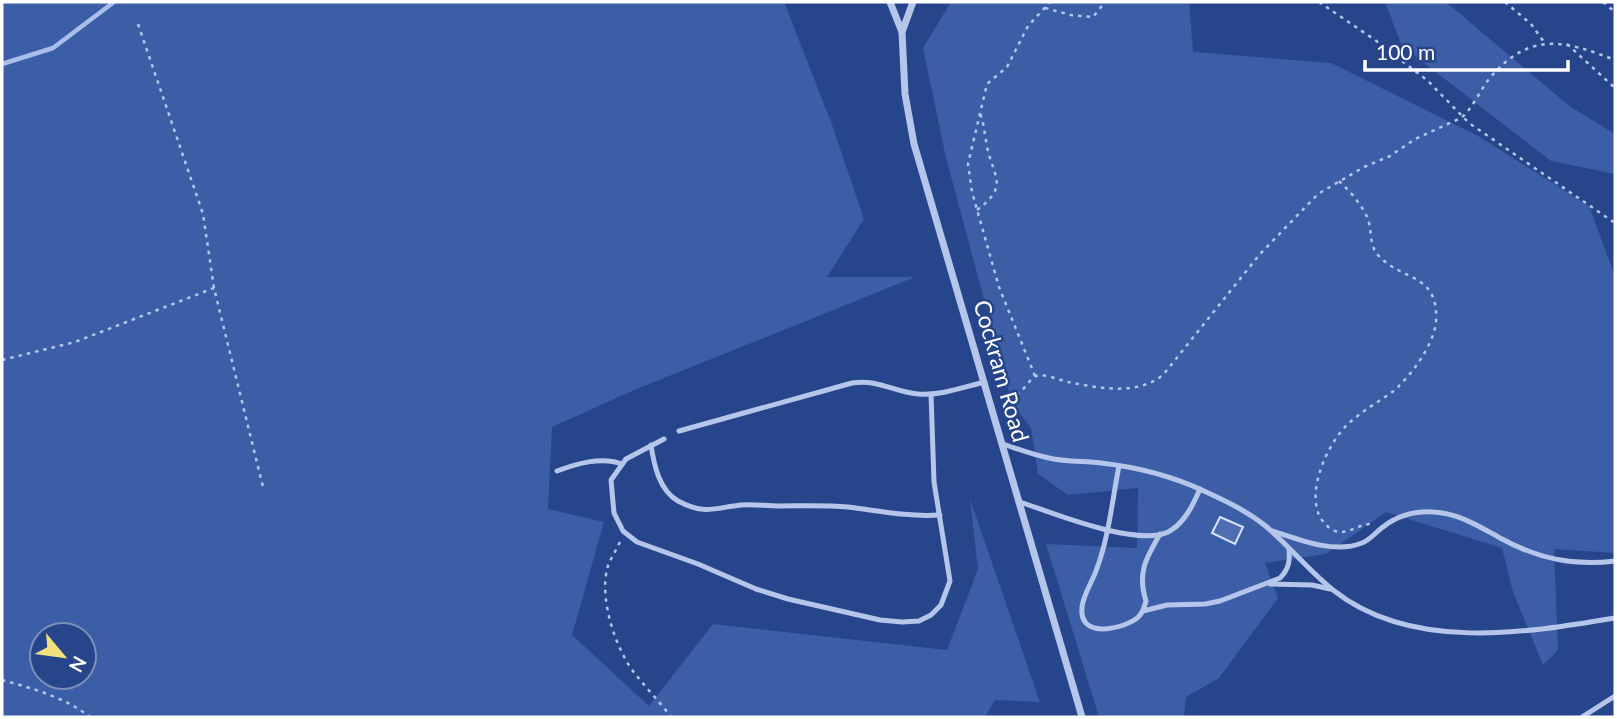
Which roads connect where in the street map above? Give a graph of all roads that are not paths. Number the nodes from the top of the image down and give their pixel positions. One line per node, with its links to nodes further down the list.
1 (890, 2): 3 (street, Cockram Road)
2 (913, 2): 3 (street, Cockram Road)
3 (901, 32): 4 (street, Cockram Road)
4 (985, 382): 5 (lane); 8 (street, Cockram Road)
5 (931, 394): 6 (lane); 15 (lane)
6 (680, 431)
7 (664, 439): 9 (lane)
8 (1003, 444): 11 (lane); 14 (street, Cockram Road)
9 (651, 445): 10 (lane); 15 (lane)
10 (622, 464): 12 (lane); 15 (lane)
11 (1119, 466): 13 (lane); 16 (lane)
12 (557, 471)
13 (1200, 489): 17 (lane); 18 (lane)
14 (1020, 502): 16 (lane); 26 (street, Cockram Road)
15 (940, 515)
16 (1108, 530): 18 (lane); 23 (lane)
17 (1270, 531): 19 (lane); 20 (lane)
18 (1160, 534): 23 (lane)
19 (1289, 549): 21 (lane); 22 (lane)
20 (1615, 561)
21 (1267, 584): 22 (lane); 23 (lane)
22 (1333, 590): 24 (lane)
23 (1143, 611)
24 (1615, 618)
25 (1615, 696): 27 (lane)
26 (1082, 717)
27 (1582, 717)

